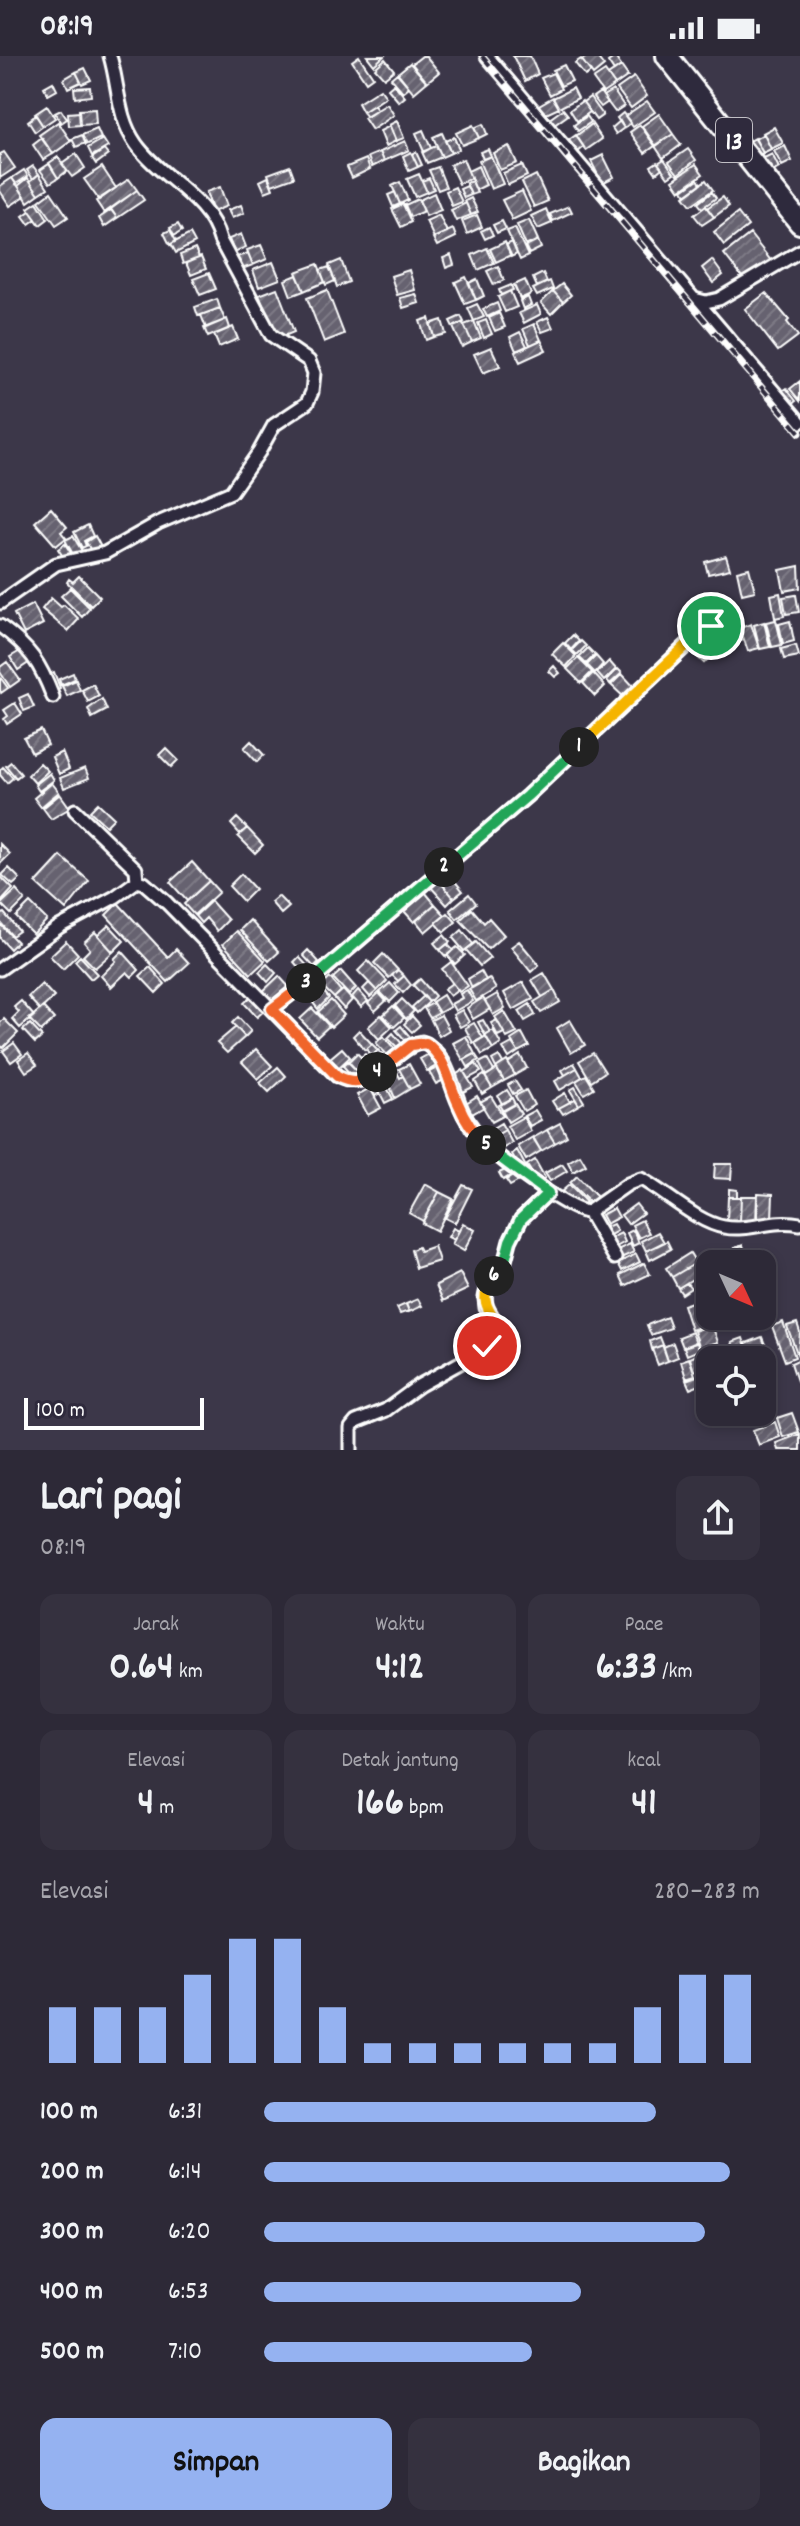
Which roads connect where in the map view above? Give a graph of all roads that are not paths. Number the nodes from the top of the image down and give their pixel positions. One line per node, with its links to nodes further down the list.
1 (110, 56): 8 (street)
2 (487, 56): 6 (street)
3 (667, 56): 4 (highway, 13)
4 (800, 223)
5 (800, 251): 6 (street)
6 (694, 299): 7 (street)
7 (800, 422)
8 (0, 603)
9 (0, 626): 11 (street)
10 (724, 645): 15 (street)
11 (53, 697)
12 (75, 810): 13 (street)
13 (137, 881): 14 (street); 15 (street)
14 (0, 969)
15 (272, 1009): 16 (street)
16 (548, 1193): 17 (street); 20 (street)
17 (588, 1212): 18 (street); 19 (street)
18 (800, 1224)
19 (615, 1258)
20 (351, 1450)

